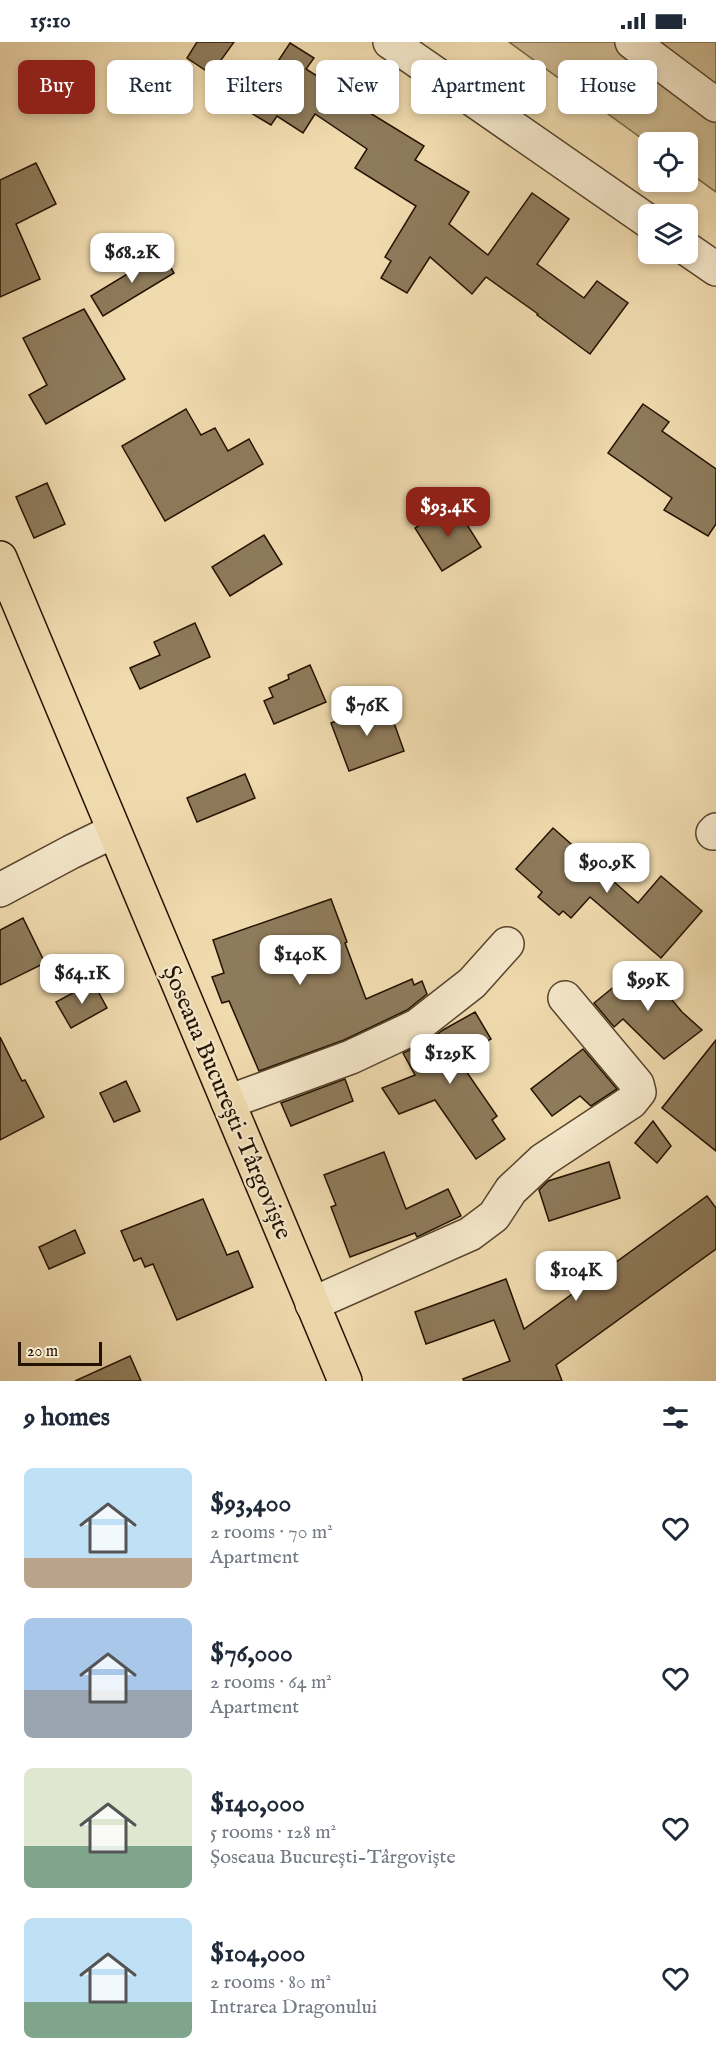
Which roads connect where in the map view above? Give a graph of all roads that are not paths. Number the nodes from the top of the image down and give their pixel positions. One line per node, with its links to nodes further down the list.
1 (390, 42): 4 (street)
2 (632, 42): 3 (street)
3 (716, 105)
4 (638, 214)
5 (698, 257): 6 (street)
6 (716, 269)
7 (0, 558): 8 (main road, Șoseaua București-Târgoviște)
8 (114, 831): 9 (street); 12 (main road, Șoseaua București-Târgoviște)
9 (0, 890)
10 (507, 944): 12 (street)
11 (565, 998): 13 (street)
12 (228, 1102): 13 (main road, Șoseaua București-Târgoviște)
13 (312, 1304): 14 (main road, Șoseaua București-Târgoviște)
14 (345, 1381)

